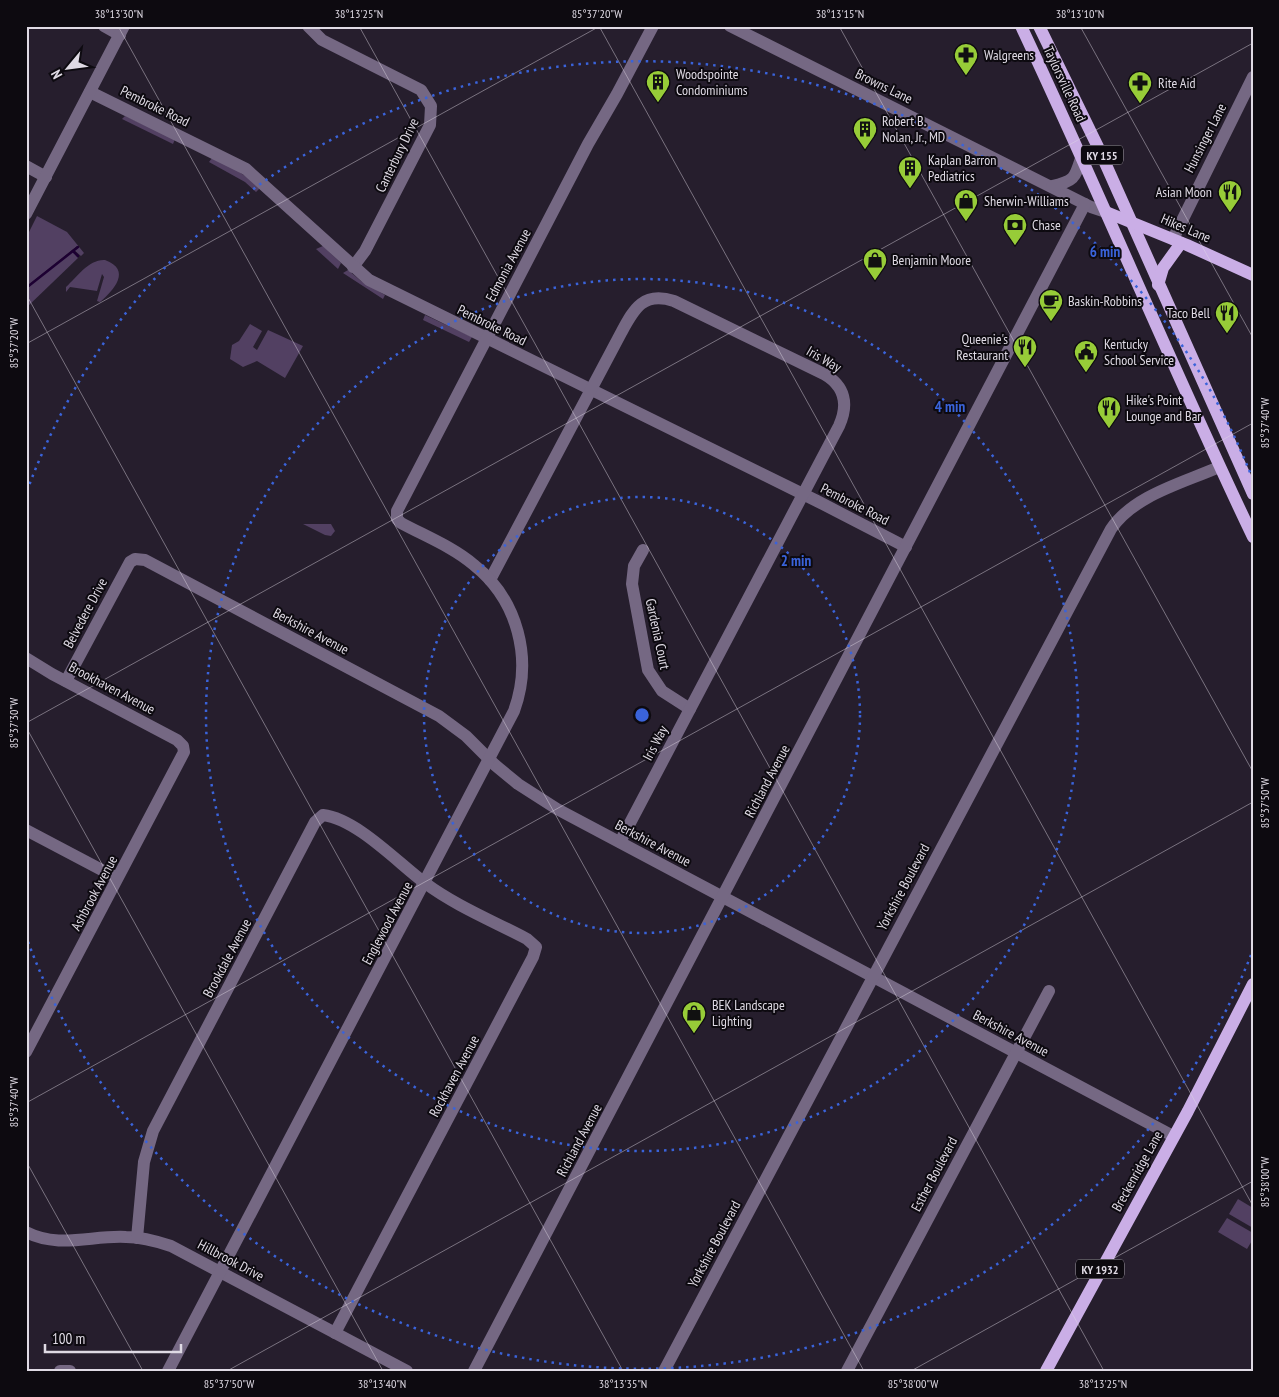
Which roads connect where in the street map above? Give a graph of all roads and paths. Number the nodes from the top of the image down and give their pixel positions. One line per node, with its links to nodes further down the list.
1 (104, 26): 7 (street)
2 (308, 26): 19 (street, Canterbury Drive)
3 (652, 26): 22 (street, Edmonia Avenue)
4 (730, 26): 13 (street, Browns Lane)
5 (1021, 26): 10 (main road, Taylorsville Road / KY 155)
6 (1039, 26): 17 (main road, Taylorsville Road / KY 155)
7 (122, 30): 9 (street)
8 (1253, 77): 18 (street, Hunsinger Lane)
9 (90, 92): 12 (street); 19 (street, Pembroke Road)
10 (1082, 156): 13 (street); 15 (main road, Taylorsville Road / KY 155)
11 (26, 166): 12 (street)
12 (46, 177): 16 (street)
13 (1052, 186): 14 (street, Browns Lane)
14 (1085, 204): 15 (street, Browns Lane); 29 (street, Richland Avenue)
15 (1106, 212): 17 (main road, Hikes Lane); 24 (main road, Taylorsville Road / KY 155)
16 (26, 214)
17 (1130, 221): 18 (main road, Hikes Lane); 21 (main road, Taylorsville Road / KY 155)
18 (1177, 241): 20 (main road, Hikes Lane); 21 (main road)
19 (353, 267): 22 (street, Pembroke Road)
20 (1253, 275)
21 (1158, 285): 26 (main road, Taylorsville Road / KY 155)
22 (487, 340): 23 (street, Pembroke Road); 27 (street, Edmonia Avenue)
23 (592, 390): 25 (street, Pembroke Road); 25 (street, Iris Way); 32 (street, Iris Way)
24 (1219, 467): 28 (main road, Taylorsville Road / KY 155); 43 (street, Yorkshire Boulevard)
25 (803, 494): 29 (street, Pembroke Road); 35 (street, Iris Way)
26 (1253, 494)
27 (397, 519): 32 (street, Englewood Avenue)
28 (1253, 537)
29 (906, 547): 42 (street, Richland Avenue)
30 (643, 550): 35 (street, Gardenia Court)
31 (132, 560): 34 (street, Belvedere Drive); 37 (street, Berkshire Avenue)
32 (490, 580): 37 (street, Englewood Avenue)
33 (26, 658): 34 (street, Brookhaven Avenue)
34 (66, 681): 36 (street, Brookhaven Avenue)
35 (690, 709): 39 (street, Iris Way)
36 (183, 746): 40 (street, Ashbrook Avenue)
37 (490, 759): 39 (street, Berkshire Avenue); 41 (street, Englewood Avenue)
38 (26, 830): 40 (street)
39 (620, 842): 42 (street, Berkshire Avenue)
40 (117, 878): 46 (street, Ashbrook Avenue)
41 (425, 883): 50 (street, Brookdale Avenue); 51 (street, Englewood Avenue); 52 (street, Rockhaven Avenue)
42 (724, 897): 43 (street, Berkshire Avenue); 57 (street, Richland Avenue)
43 (872, 976): 47 (street, Berkshire Avenue); 58 (street, Yorkshire Boulevard)
44 (1253, 984): 48 (main road, Breckenridge Lane / KY 1932)
45 (1048, 991): 47 (street, Esther Boulevard)
46 (26, 1052)
47 (1016, 1053): 48 (street, Berkshire Avenue); 59 (street, Esther Boulevard)
48 (1174, 1136): 60 (main road, Breckenridge Lane / KY 1932)
49 (26, 1232): 50 (street, Hillbrook Drive)
50 (137, 1238): 51 (street, Hillbrook Drive)
51 (220, 1272): 52 (street, Hillbrook Drive); 55 (street, Englewood Avenue)
52 (335, 1333): 56 (street, Hillbrook Drive)
53 (60, 1371): 54 (street)
54 (70, 1371)
55 (168, 1371)
56 (407, 1371)
57 (474, 1371)
58 (664, 1371)
59 (847, 1371)
60 (1046, 1371)

